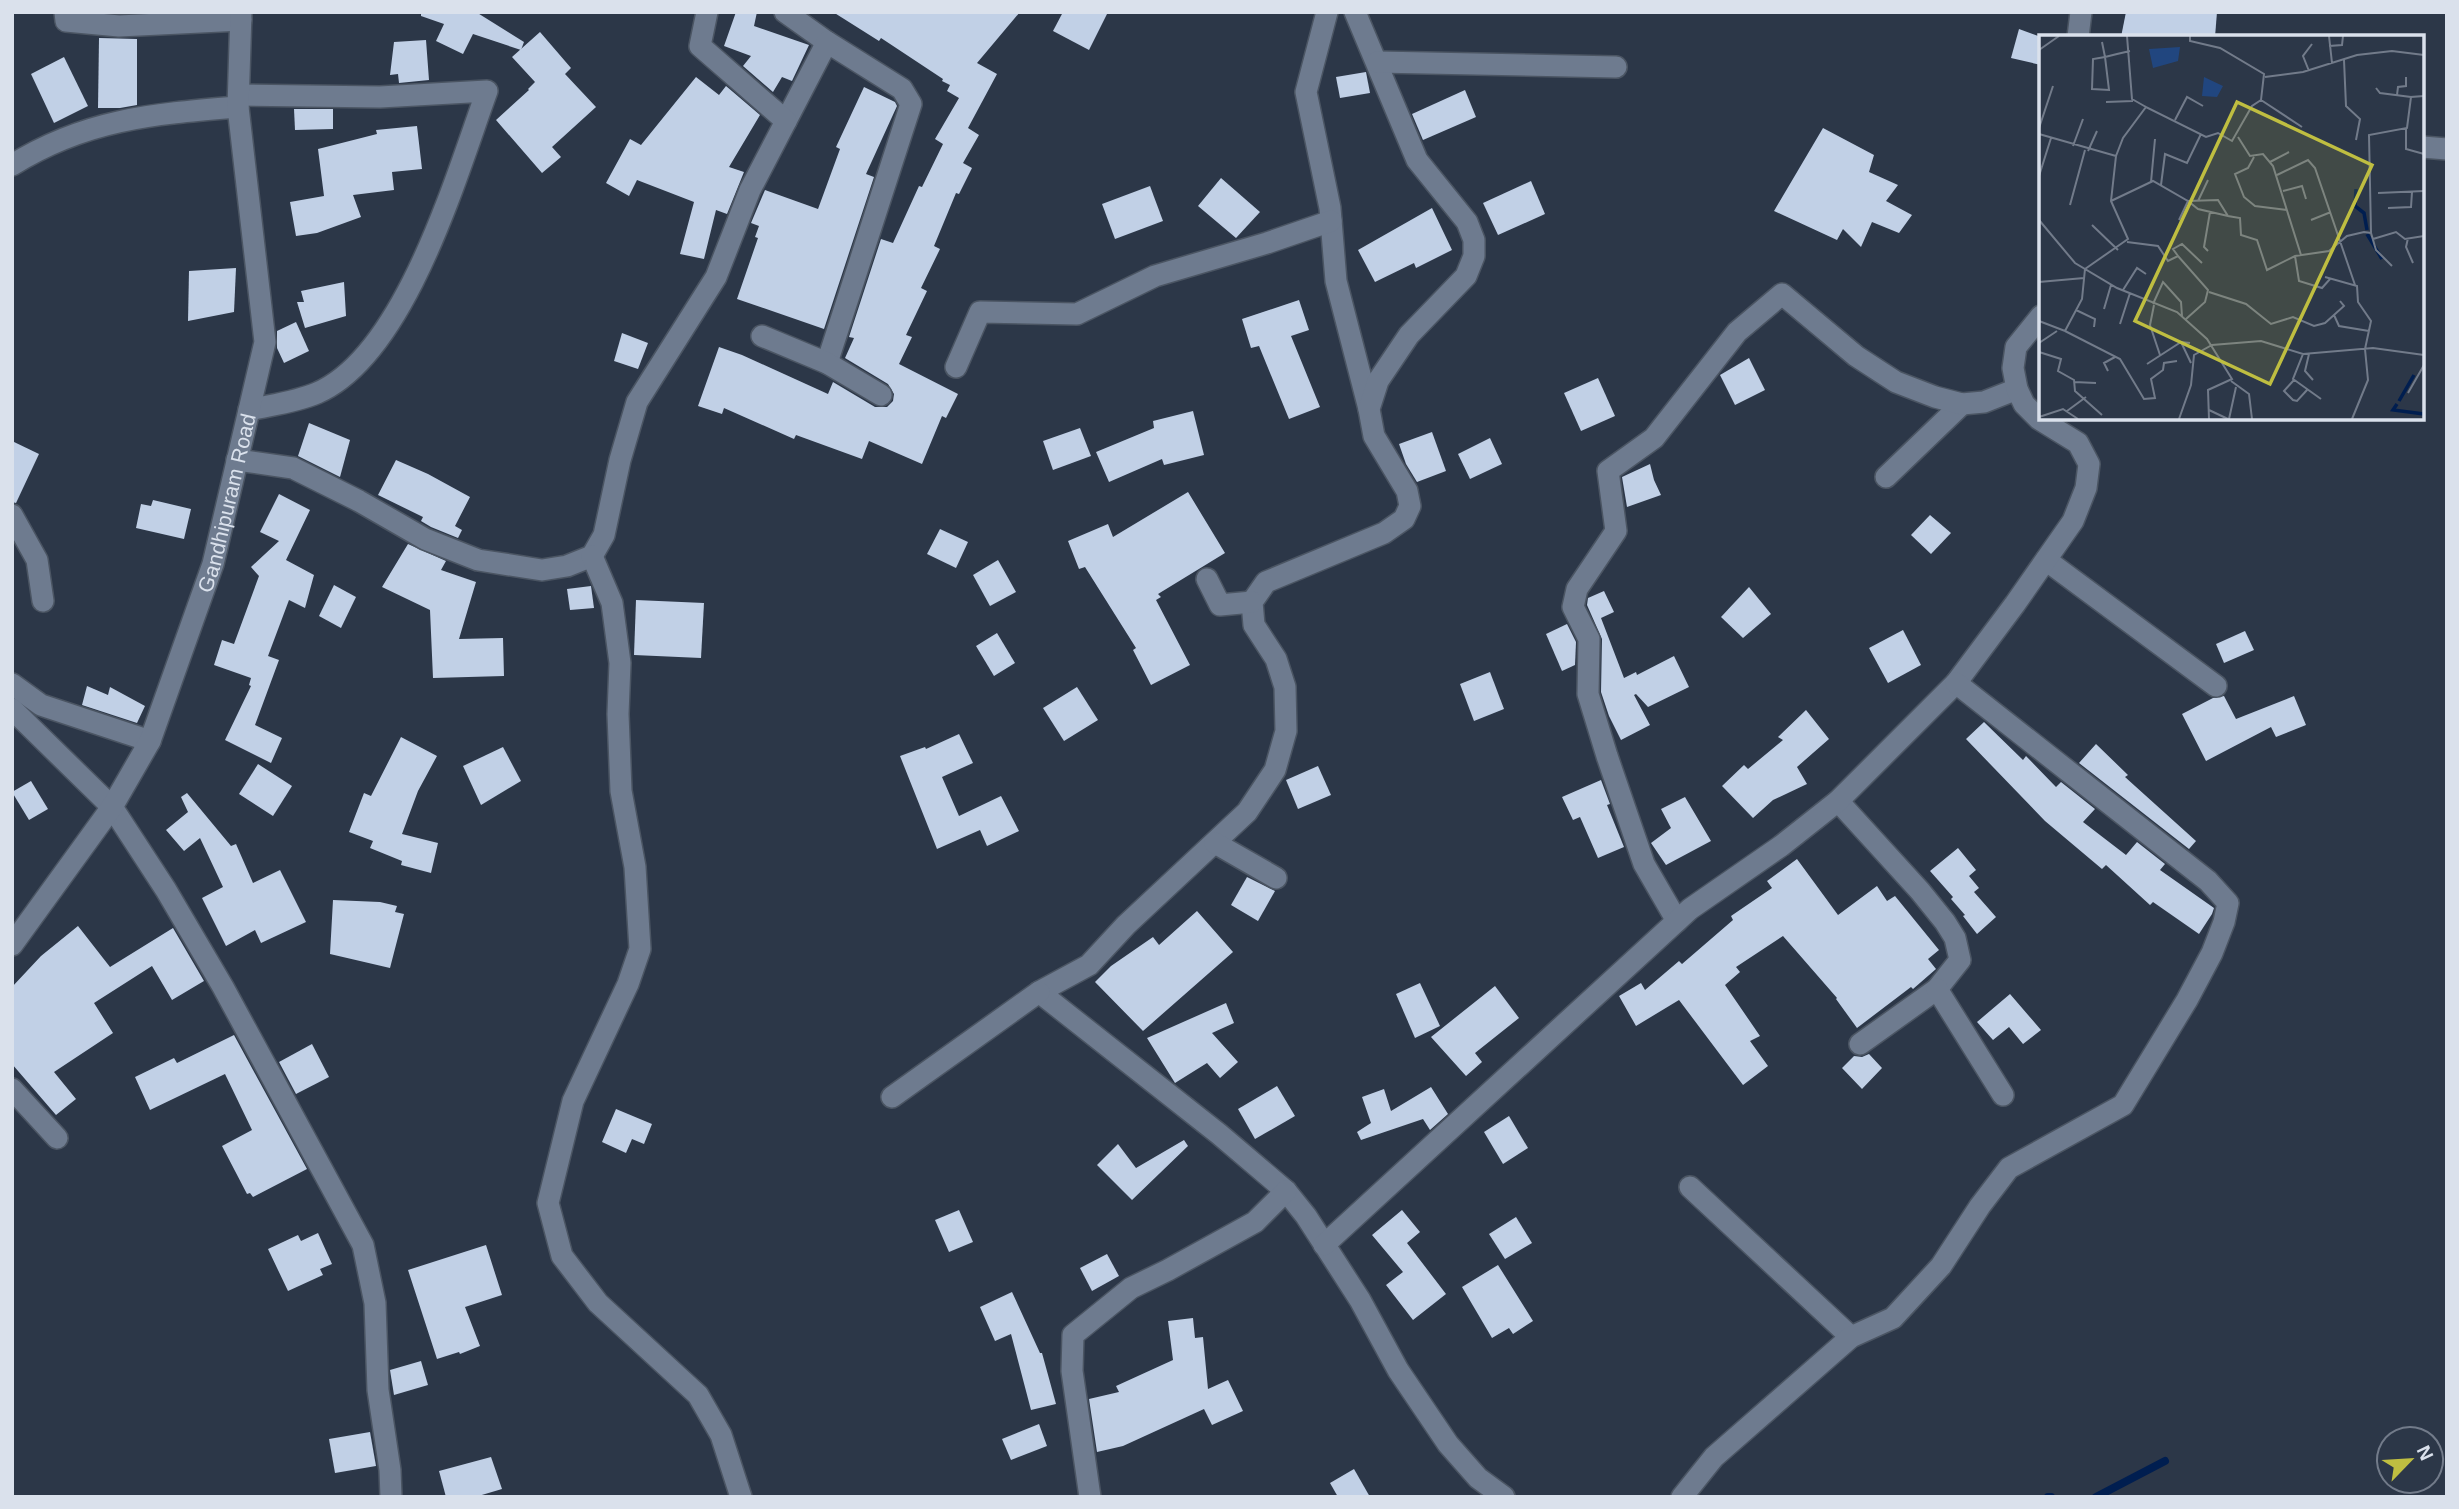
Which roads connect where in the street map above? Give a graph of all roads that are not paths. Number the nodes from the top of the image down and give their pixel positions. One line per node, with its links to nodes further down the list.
1 (65, 12): 7 (street)
2 (707, 12): 13 (street)
3 (785, 12): 9 (street)
4 (1327, 12): 17 (street)
5 (1355, 12): 10 (street)
6 (2081, 12): 8 (street)
7 (241, 16): 12 (street, Gandhipuram Road)
8 (2078, 35)
9 (827, 42): 13 (street); 20 (street)
10 (1377, 62): 11 (street); 25 (street)
11 (1616, 67)
12 (238, 101): 16 (street); 26 (street, Gandhipuram Road); 26 (street)
13 (786, 121): 32 (street)
14 (2424, 147): 15 (street)
15 (2447, 149)
16 (12, 165)
17 (1331, 221): 21 (street); 25 (street)
18 (2039, 318): 22 (street)
19 (762, 336): 20 (street)
20 (827, 363): 23 (street)
21 (956, 367)
22 (2017, 389): 24 (street); 27 (street)
23 (881, 396)
24 (1962, 404): 30 (street); 46 (street)
25 (1369, 409): 36 (street)
26 (249, 410): 29 (street, Gandhipuram Road)
27 (2039, 419)
28 (2041, 420): 33 (street)
29 (237, 460): 32 (street); 41 (street, Gandhipuram Road)
30 (1886, 477)
31 (12, 515): 35 (street)
32 (592, 556): 60 (street)
33 (2046, 560): 37 (street); 39 (street)
34 (1207, 579): 36 (street)
35 (43, 601)
36 (1252, 602): 44 (street)
37 (1956, 683): 42 (street); 58 (street)
38 (12, 684): 41 (street)
39 (2216, 686)
40 (12, 709): 43 (street)
41 (150, 741): 43 (street, Gandhipuram Road)
42 (1838, 801): 46 (street); 48 (street)
43 (113, 807): 47 (street, Gandhipuram Road); 59 (street)
44 (1215, 843): 45 (street); 49 (street)
45 (1276, 878)
46 (1677, 921): 57 (street)
47 (12, 945)
48 (1937, 989): 50 (street); 52 (street)
49 (1039, 992): 53 (street); 56 (street)
50 (1860, 1044)
51 (12, 1089): 54 (street)
52 (2003, 1095)
53 (891, 1097)
54 (57, 1138)
55 (1690, 1187): 58 (street)
56 (1286, 1191): 57 (street); 61 (street)
57 (1324, 1245): 62 (street)
58 (1851, 1337): 63 (street)
59 (391, 1497)
60 (741, 1497)
61 (1090, 1497)
62 (1504, 1497)
63 (1682, 1497)

